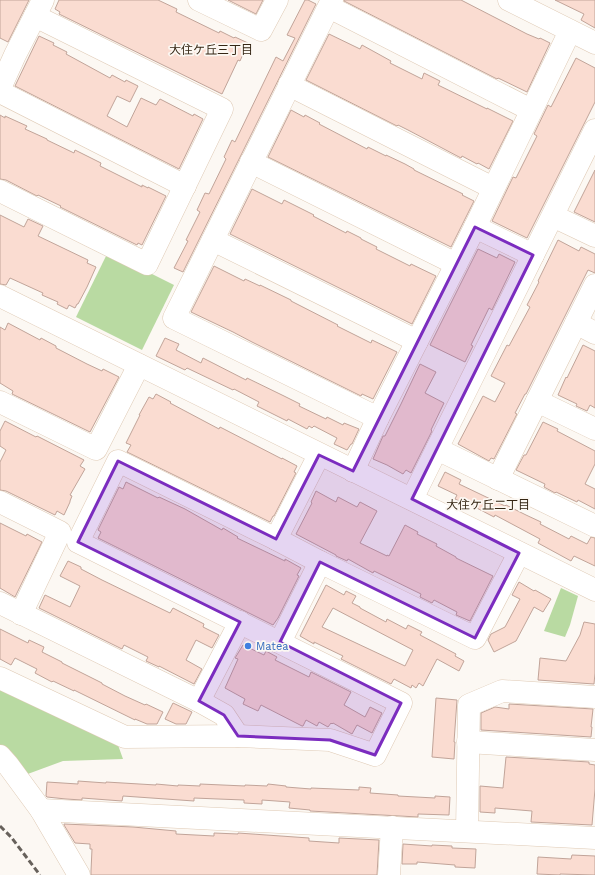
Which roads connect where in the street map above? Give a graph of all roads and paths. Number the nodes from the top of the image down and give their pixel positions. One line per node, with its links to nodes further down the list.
1 (199, 0): 2 (street)
2 (277, 0)
3 (509, 0): 6 (street)
4 (331, 3): 9 (street); 12 (street)
5 (39, 8): 8 (street); 15 (street)
6 (570, 30): 7 (street); 12 (street)
7 (595, 43)
8 (8, 51): 10 (street)
9 (289, 85): 14 (street); 16 (street)
10 (0, 88)
11 (0, 92): 15 (street)
12 (531, 110): 16 (street)
13 (595, 130): 18 (street)
14 (251, 162): 21 (street); 23 (street)
15 (185, 186): 17 (street)
16 (493, 188): 19 (street)
17 (0, 191)
18 (553, 216): 20 (street); 22 (street)
19 (475, 227): 22 (street); 23 (street)
20 (595, 236)
21 (213, 240): 28 (street); 32 (street)
22 (534, 255): 34 (street)
23 (456, 264): 28 (street)
24 (595, 285): 26 (street)
25 (0, 296): 29 (street)
26 (576, 323): 27 (street); 30 (street)
27 (595, 333)
28 (417, 341): 32 (street)
29 (139, 365): 31 (street); 35 (street)
30 (537, 400): 33 (street); 37 (street)
31 (0, 402)
32 (378, 418): 36 (street)
33 (595, 429)
34 (437, 449): 37 (street); 38 (street)
35 (319, 454): 36 (street); 41 (street)
36 (353, 471): 38 (street)
37 (498, 479): 40 (street)
38 (412, 499): 42 (street)
39 (0, 502): 46 (street)
40 (595, 526)
41 (276, 539): 43 (street); 47 (street)
42 (519, 553): 43 (street); 44 (street)
43 (320, 562): 48 (street)
44 (595, 590)
45 (0, 603): 46 (street)
46 (21, 614): 51 (street)
47 (240, 622): 48 (street); 51 (street)
48 (280, 642): 52 (street)
49 (0, 678): 52 (street)
50 (595, 697): 53 (street)
51 (199, 702): 52 (street)
52 (238, 736)
53 (468, 742): 54 (street); 58 (street)
54 (595, 750)
55 (0, 756): 56 (street)
56 (41, 810): 57 (street); 60 (street)
57 (392, 827): 58 (street); 61 (street)
58 (467, 831): 59 (street)
59 (595, 838)
60 (79, 875)
61 (389, 875)

